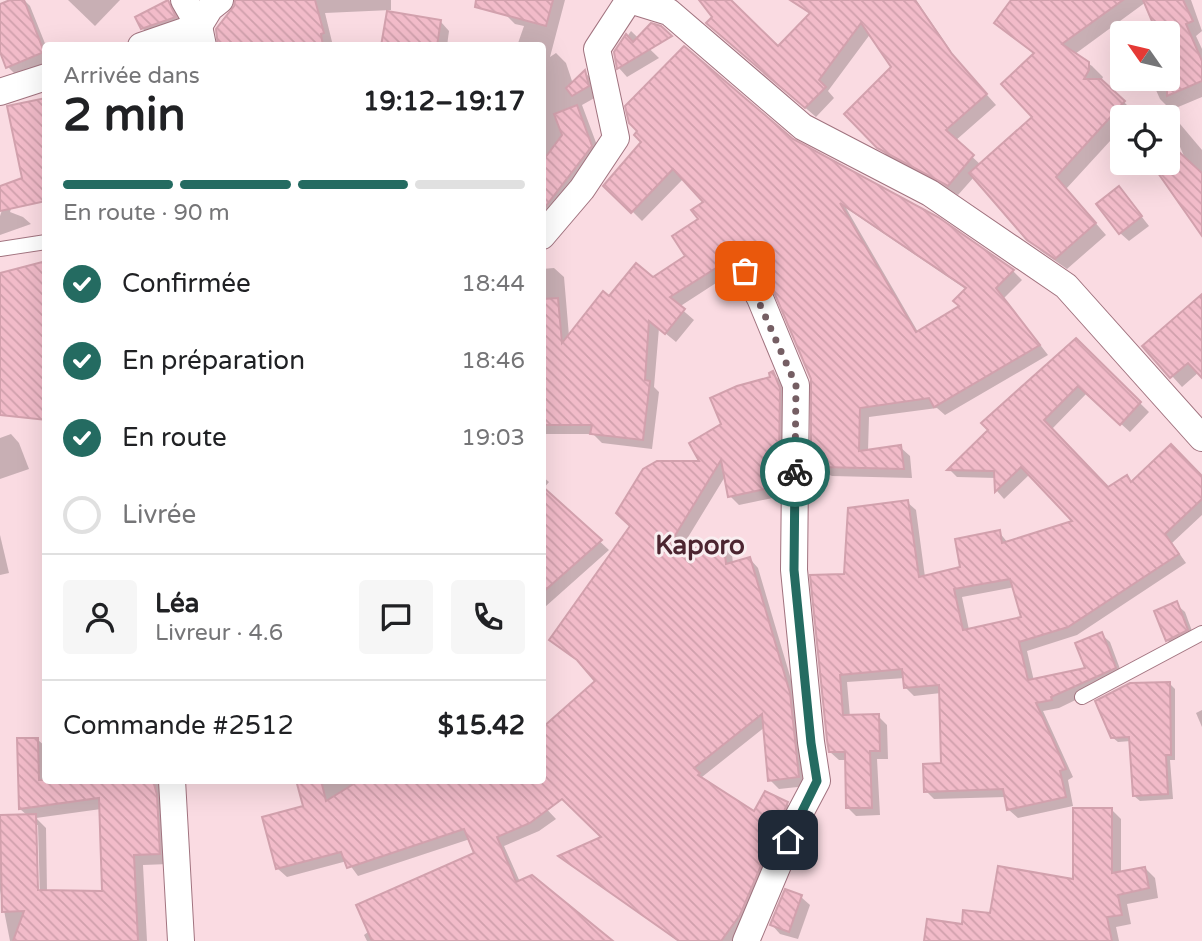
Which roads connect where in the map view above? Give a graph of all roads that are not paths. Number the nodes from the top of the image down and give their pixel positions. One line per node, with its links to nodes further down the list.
1 (184, 0): 5 (street)
2 (220, 0): 5 (street)
3 (629, 0): 4 (street); 9 (street)
4 (675, 6): 13 (street)
5 (201, 36): 6 (street)
6 (165, 42)
7 (42, 78): 8 (street)
8 (0, 92)
9 (546, 231)
10 (42, 243): 11 (lane)
11 (0, 248)
12 (745, 271): 18 (street)
13 (1202, 438)
14 (1202, 633): 15 (lane)
15 (1082, 697)
16 (172, 784): 17 (street)
17 (181, 941)
18 (746, 941)

